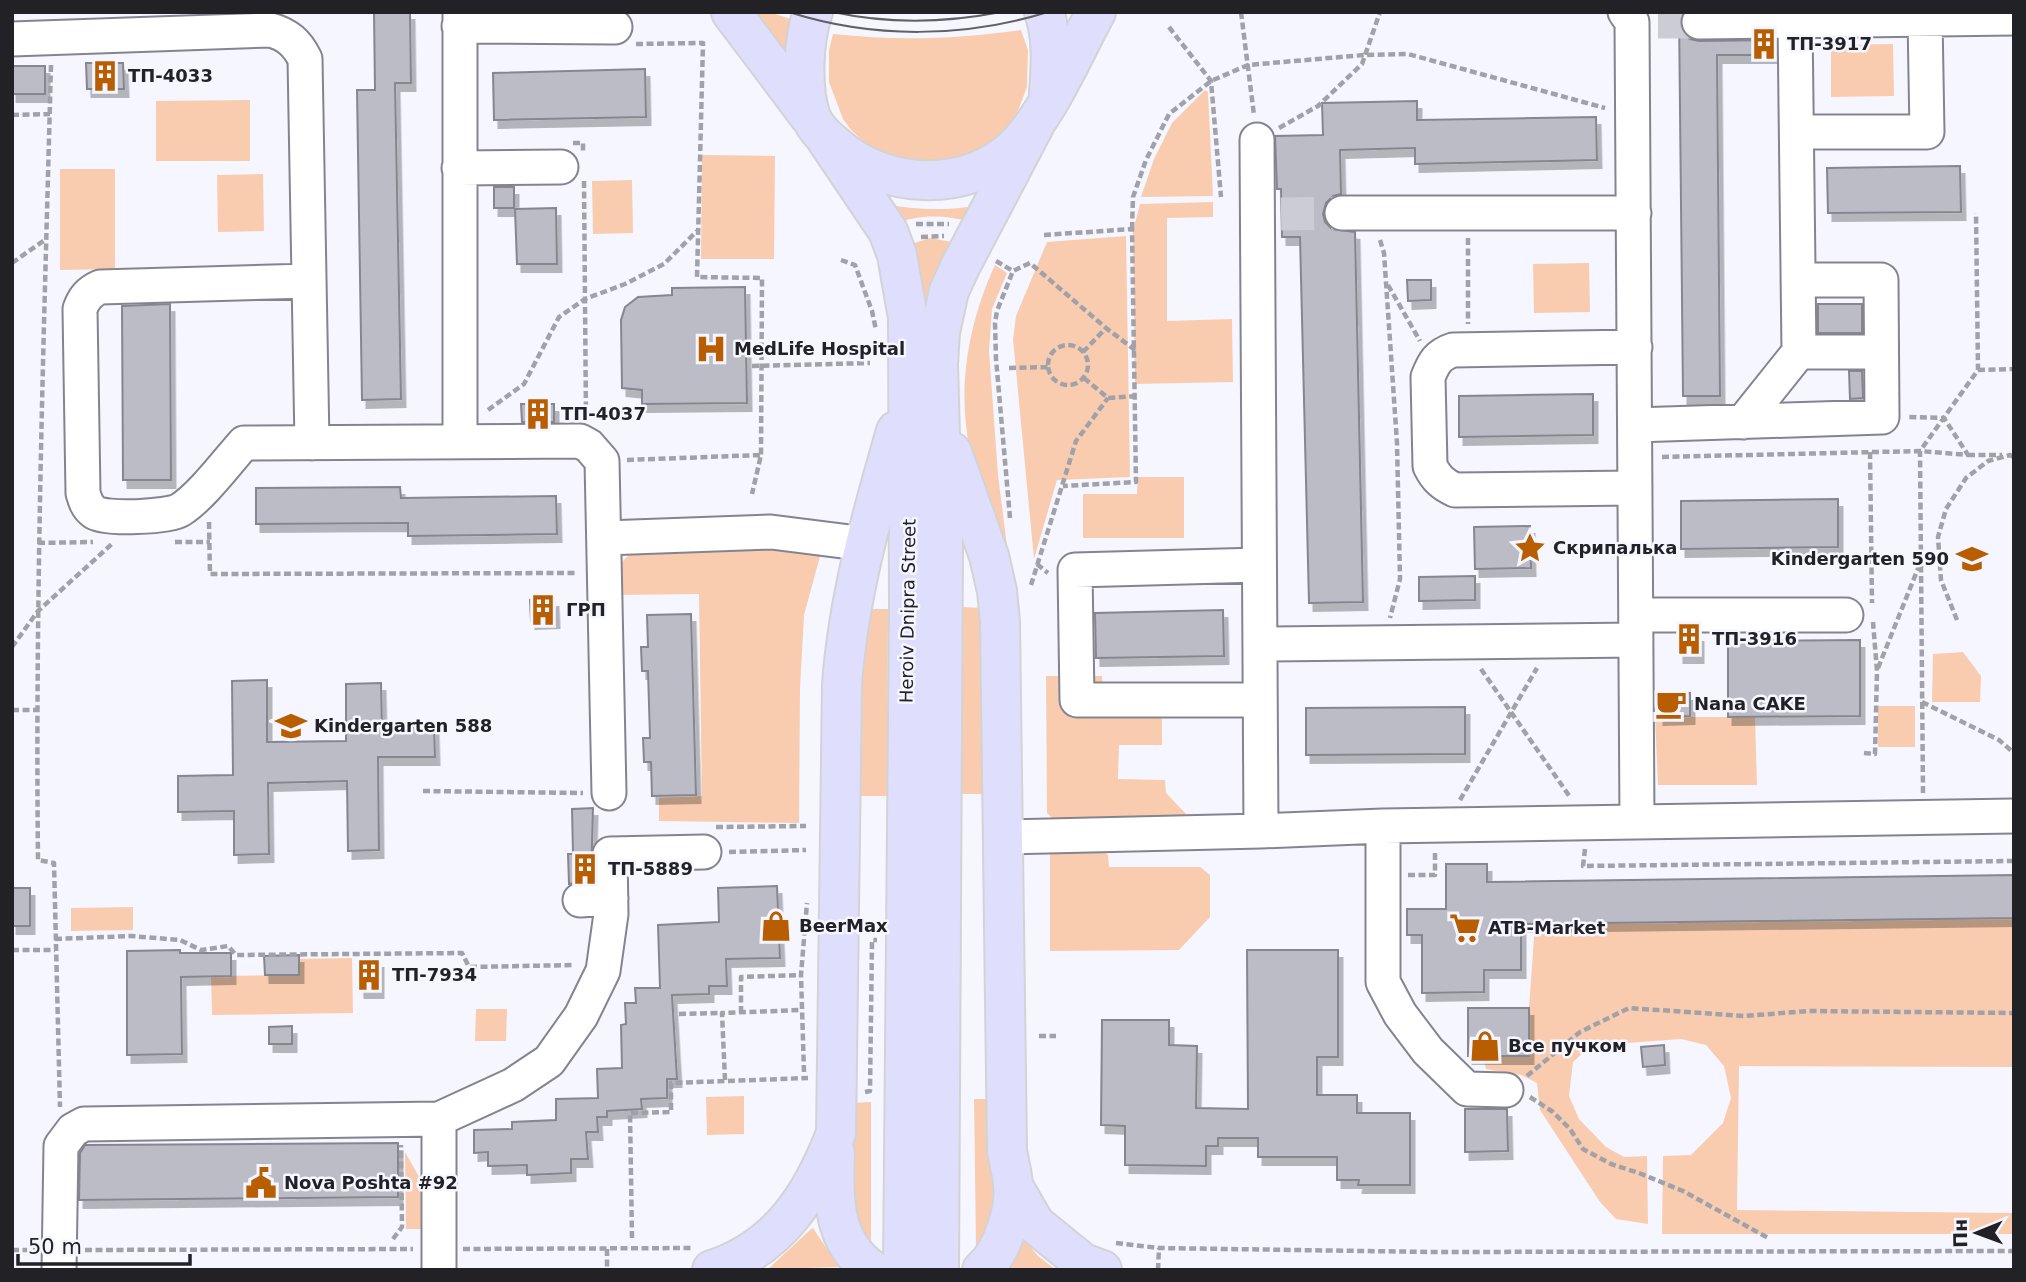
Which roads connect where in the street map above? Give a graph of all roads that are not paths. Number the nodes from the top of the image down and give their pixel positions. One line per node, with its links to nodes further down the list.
1 (732, 12): 14 (main road, Heroiv Dnipra Street)
2 (813, 12): 14 (main road)
3 (1044, 12): 13 (main road)
4 (1096, 12): 13 (main road)
5 (2014, 18): 8 (lane)
6 (459, 19): 11 (lane); 18 (lane)
7 (1638, 19): 20 (lane)
8 (1925, 19): 9 (lane); 15 (lane)
9 (1796, 20): 10 (lane); 15 (lane)
10 (1699, 22)
11 (615, 27)
12 (12, 39): 22 (lane)
13 (1041, 113): 14 (main road); 27 (main road, Heroiv Dnipra Street)
14 (819, 128): 26 (main road, Heroiv Dnipra Street)
15 (1797, 132): 21 (lane)
16 (1257, 140): 35 (lane)
17 (575, 158): 18 (lane)
18 (460, 168): 30 (lane)
19 (1357, 213): 20 (lane)
20 (1634, 213): 23 (lane)
21 (1798, 280): 24 (lane); 25 (lane)
22 (309, 281): 31 (lane); 31 (lane)
23 (1635, 347): 29 (lane); 32 (lane)
24 (1798, 352): 25 (lane); 28 (lane)
25 (1881, 352): 28 (lane)
26 (910, 382): 34 (main road); 48 (main road, Heroiv Dnipra Street)
27 (940, 410): 45 (main road, Heroiv Dnipra Street); 48 (main road, Heroiv Dnipra Street)
28 (1743, 422): 29 (lane)
29 (1635, 425): 32 (lane)
30 (460, 442): 31 (lane); 33 (lane)
31 (312, 443)
32 (1635, 473): 37 (lane)
33 (605, 538): 34 (lane); 40 (lane)
34 (866, 544): 50 (main road)
35 (1259, 565): 38 (lane); 39 (lane)
36 (1846, 615): 37 (lane)
37 (1636, 628): 38 (lane); 42 (lane)
38 (1260, 643): 39 (lane)
39 (1260, 701): 44 (lane)
40 (609, 793)
41 (2014, 816): 42 (lane)
42 (1637, 822): 43 (lane)
43 (1382, 826): 44 (lane); 47 (lane)
44 (1261, 831): 45 (lane)
45 (1003, 837): 51 (main road, Heroiv Dnipra Street)
46 (704, 852): 49 (lane)
47 (1506, 1090)
48 (921, 1105): 57 (main road); 58 (main road)
49 (439, 1119): 53 (lane); 55 (lane)
50 (836, 1133): 54 (main road); 56 (main road)
51 (1013, 1186): 52 (main road); 59 (main road)
52 (1107, 1256)
53 (439, 1259)
54 (706, 1259)
55 (59, 1260)
56 (872, 1270)
57 (903, 1270)
58 (939, 1270)
59 (982, 1270)

